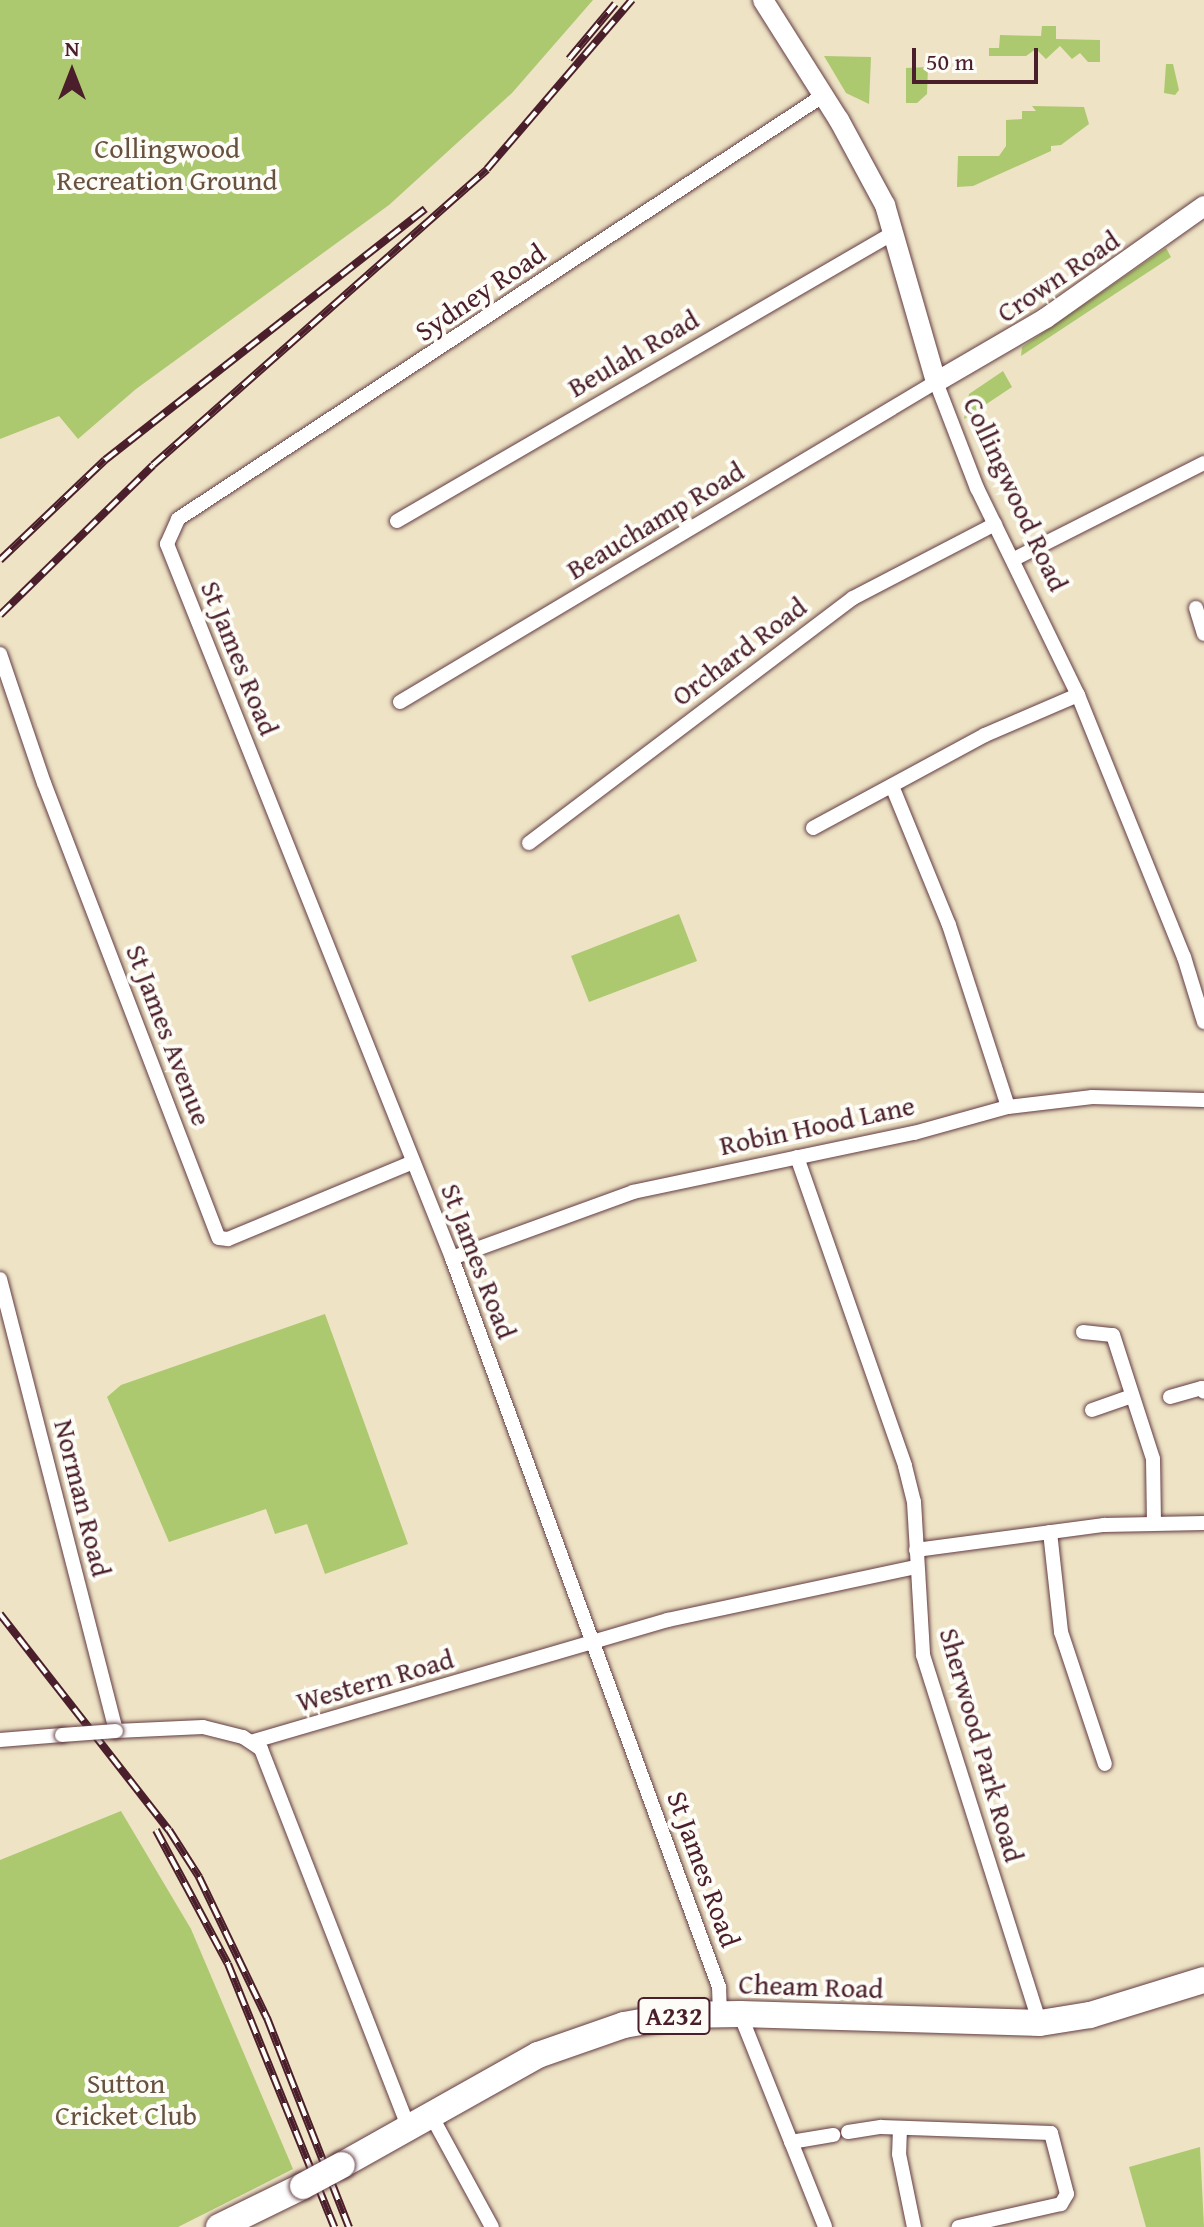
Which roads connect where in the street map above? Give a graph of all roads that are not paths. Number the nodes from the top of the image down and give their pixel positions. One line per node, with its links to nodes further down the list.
1 (763, 0): 2 (street, Collingwood Road)
2 (824, 95): 4 (street, Collingwood Road); 9 (street, Sydney Road)
3 (1204, 206): 5 (street, Crown Road)
4 (895, 232): 5 (street, Collingwood Road); 7 (street, Beulah Road)
5 (936, 382): 8 (street, Collingwood Road); 15 (street, Beauchamp Road)
6 (1204, 463): 10 (street)
7 (397, 521)
8 (995, 524): 10 (street, Collingwood Road); 18 (street, Orchard Road)
9 (167, 533): 23 (street, St James Road)
10 (1014, 559): 14 (street, Collingwood Road)
11 (1196, 608): 12 (street)
12 (1204, 634)
13 (0, 654): 23 (street, St James Avenue)
14 (1078, 695): 16 (street); 19 (street, Collingwood Road)
15 (400, 702)
16 (892, 786): 17 (street); 21 (street)
17 (813, 828)
18 (529, 843)
19 (1204, 1022)
20 (1204, 1100): 21 (street, Robin Hood Lane)
21 (1008, 1107): 22 (street, Robin Hood Lane)
22 (797, 1157): 24 (street, Robin Hood Lane); 34 (street, Sherwood Park Road)
23 (413, 1162): 24 (street, St James Road)
24 (452, 1258): 36 (street, St James Road)
25 (0, 1279): 37 (street, Norman Road)
26 (1083, 1332): 28 (street)
27 (1204, 1392): 29 (street)
28 (1132, 1396): 30 (street); 31 (street)
29 (1170, 1397)
30 (1092, 1410)
31 (1154, 1523): 32 (street); 33 (street)
32 (1204, 1523)
33 (1050, 1532): 34 (street); 40 (street)
34 (916, 1550): 35 (street, Sherwood Park Road)
35 (916, 1567): 36 (street, Western Road); 43 (street, Sherwood Park Road)
36 (593, 1643): 39 (street, Western Road); 42 (street, St James Road)
37 (116, 1731): 38 (street, bridge); 39 (street)
38 (0, 1740)
39 (254, 1741): 44 (street)
40 (1105, 1764)
41 (1204, 1980): 43 (highway, Cheam Road / A232)
42 (730, 2014): 43 (highway, Cheam Road / A232); 44 (highway, Cheam Road / A232); 46 (street, St James Road)
43 (1040, 2023)
44 (420, 2123): 47 (highway, Cheam Road / A232, bridge); 48 (street)
45 (900, 2128): 46 (street); 50 (street); 51 (street)
46 (791, 2142): 49 (street, St James Road)
47 (219, 2227)
48 (492, 2227)
49 (825, 2227)
50 (914, 2227)
51 (959, 2227)

